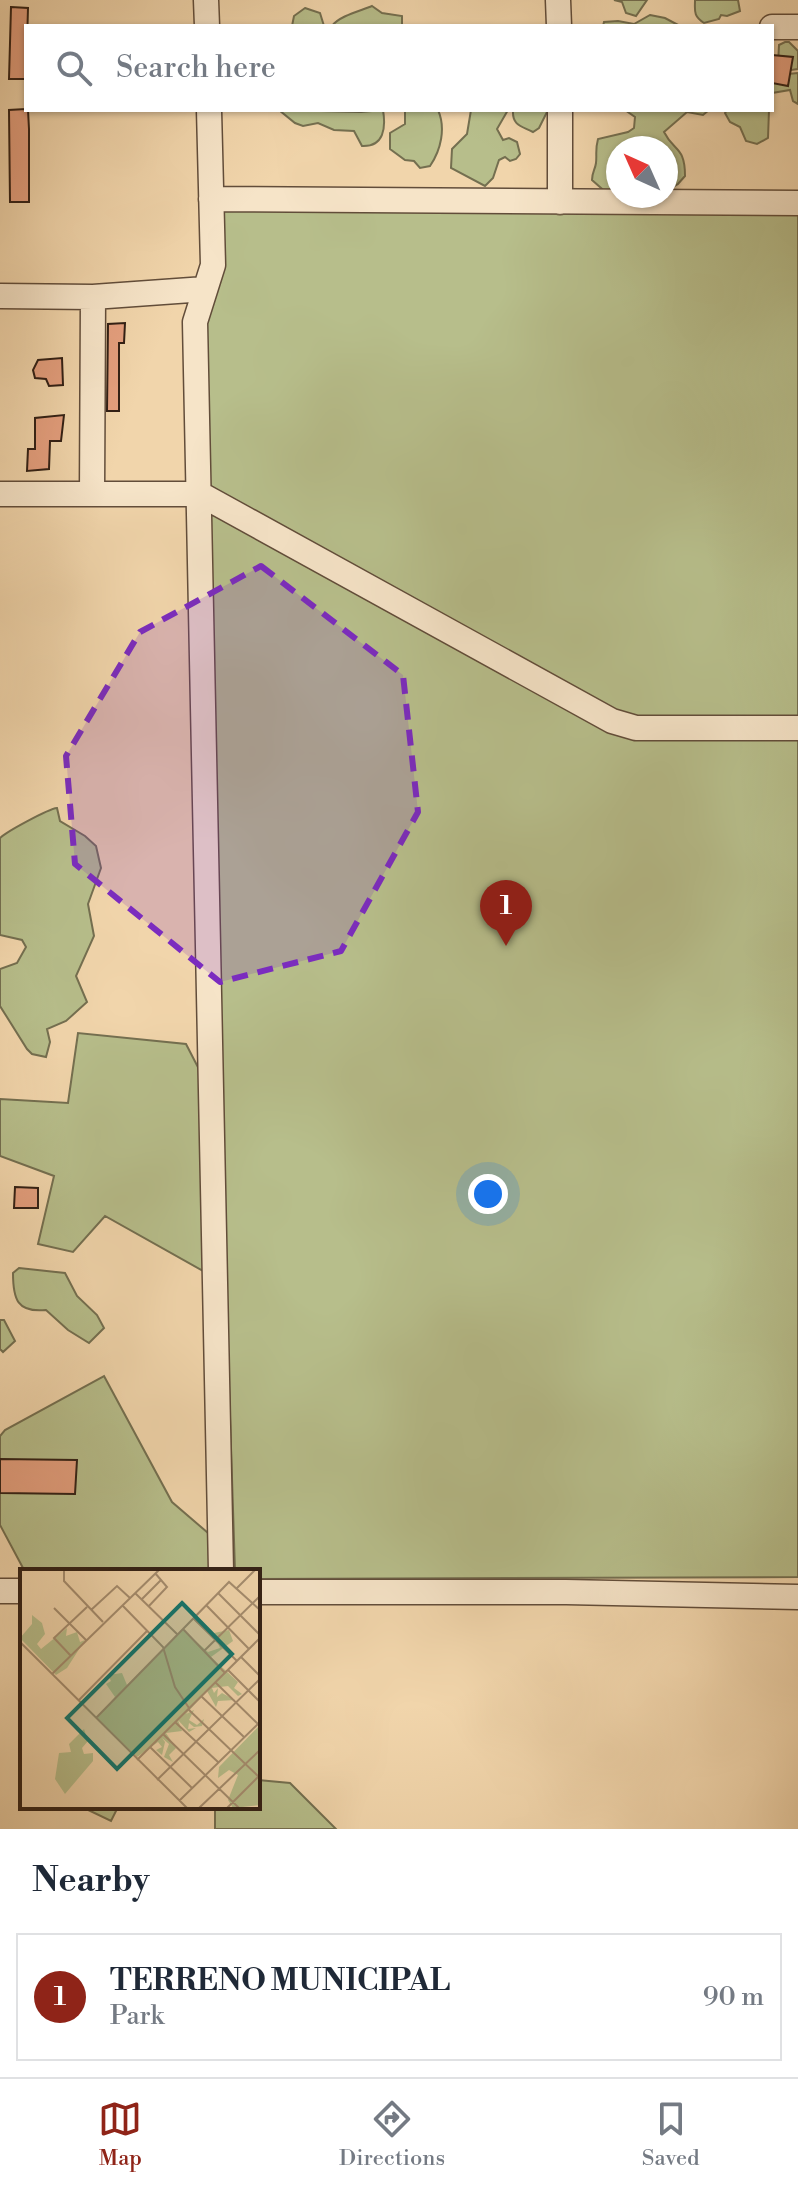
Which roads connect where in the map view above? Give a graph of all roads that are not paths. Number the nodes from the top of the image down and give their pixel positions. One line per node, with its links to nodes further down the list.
1 (206, 0): 3 (street)
2 (558, 0): 4 (street)
3 (207, 24)
4 (559, 24)
5 (774, 27): 6 (street)
6 (798, 27)
7 (209, 112): 9 (street)
8 (560, 112): 10 (street)
9 (211, 199): 10 (street); 12 (street)
10 (560, 202): 11 (street)
11 (798, 203)
12 (205, 289): 14 (street); 17 (street)
13 (0, 296): 14 (street)
14 (93, 297): 16 (street)
15 (0, 494): 16 (street)
16 (92, 494): 17 (street)
17 (200, 494): 18 (street); 19 (street)
18 (798, 728)
19 (221, 1569)
20 (260, 1592): 21 (street)
21 (798, 1597)

